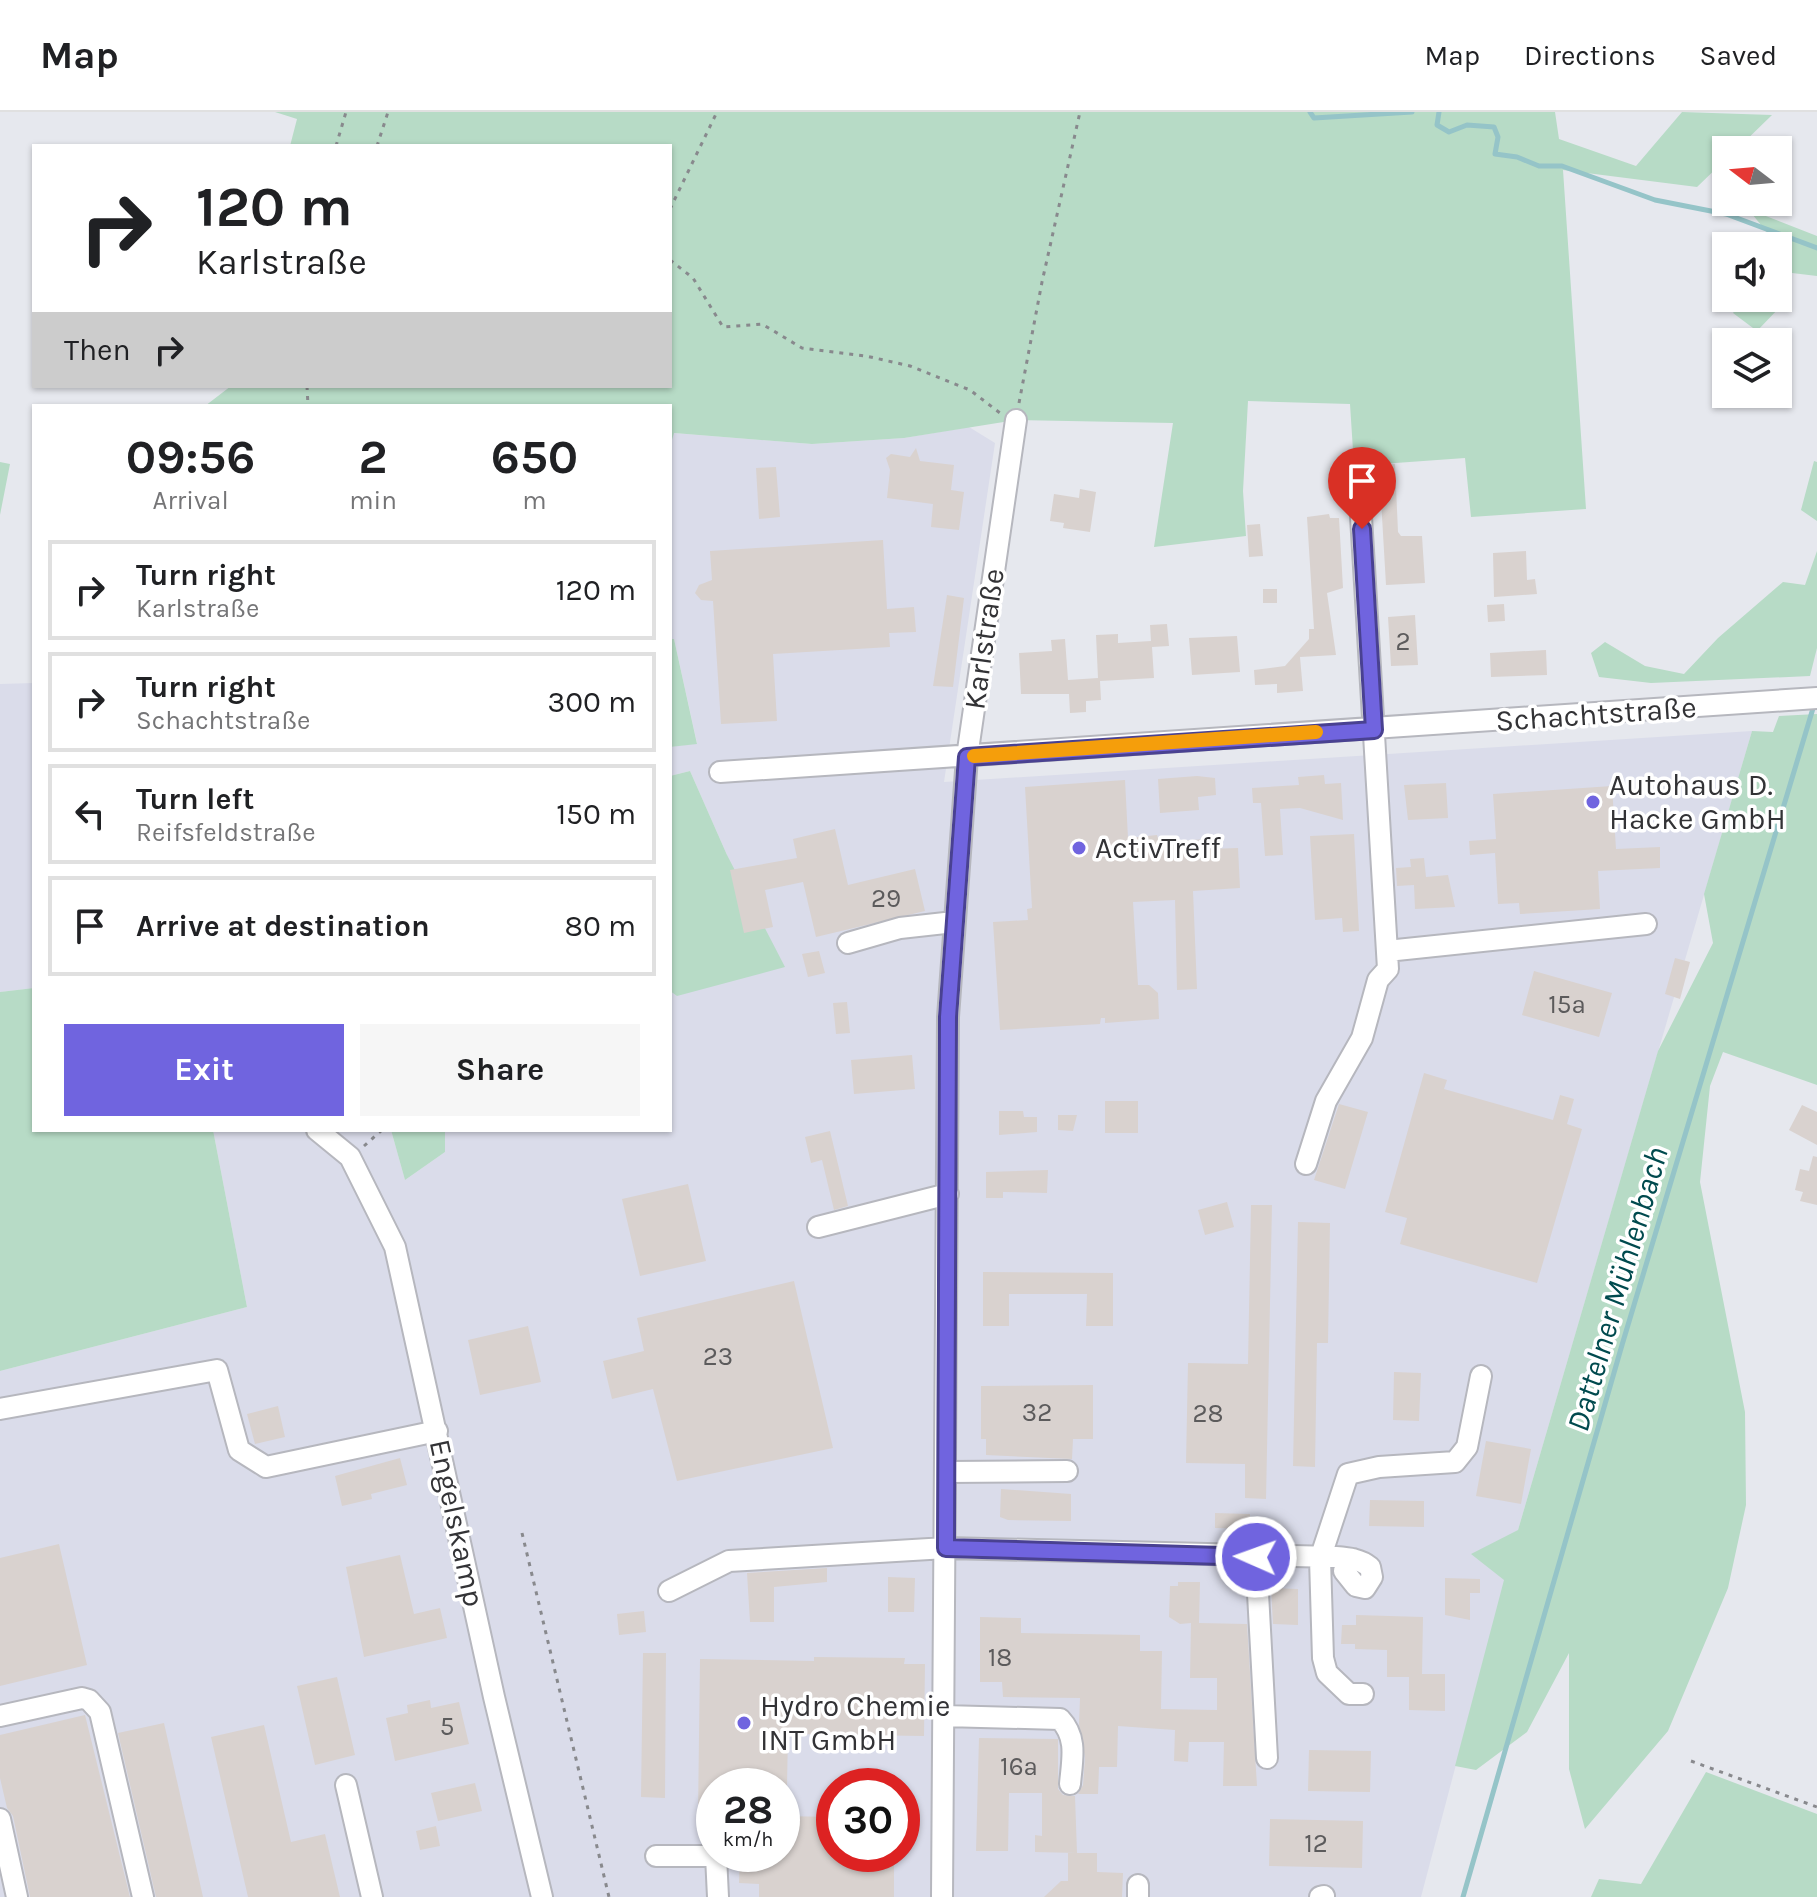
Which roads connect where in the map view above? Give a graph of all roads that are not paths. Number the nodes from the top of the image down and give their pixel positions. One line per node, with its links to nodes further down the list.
1 (1016, 420): 5 (street, Karlstraße)
2 (1360, 500): 4 (street)
3 (1817, 698): 4 (street, Schachtstraße)
4 (1374, 730): 5 (street, Schachtstraße); 10 (street)
5 (967, 757): 6 (street, Schachtstraße); 7 (street, Karlstraße)
6 (720, 772)
7 (954, 922): 9 (street); 13 (street, Karlstraße)
8 (1646, 924): 10 (street)
9 (848, 943)
10 (1388, 960): 12 (street)
11 (319, 1132): 17 (street, Engelskamp)
12 (1306, 1164)
13 (948, 1194): 14 (street); 19 (street, Karlstraße)
14 (818, 1227)
15 (1481, 1376): 22 (street)
16 (0, 1409): 17 (street)
17 (437, 1431): 36 (street, Engelskamp)
18 (1067, 1471): 19 (street)
19 (947, 1472): 20 (street, Karlstraße)
20 (946, 1548): 21 (street); 24 (street); 27 (street, Karlstraße)
21 (1256, 1557): 22 (street); 28 (street)
22 (1320, 1559): 23 (street); 25 (street)
23 (1353, 1559)
24 (669, 1591)
25 (1363, 1694)
26 (0, 1716): 34 (street)
27 (944, 1716): 29 (street); 38 (street, Karlstraße)
28 (1267, 1758)
29 (1070, 1784)
30 (346, 1785): 35 (street)
31 (0, 1819): 33 (street)
32 (656, 1856): 37 (street)
33 (17, 1897)
34 (143, 1897)
35 (372, 1897)
36 (542, 1897)
37 (718, 1897)
38 (942, 1897)

